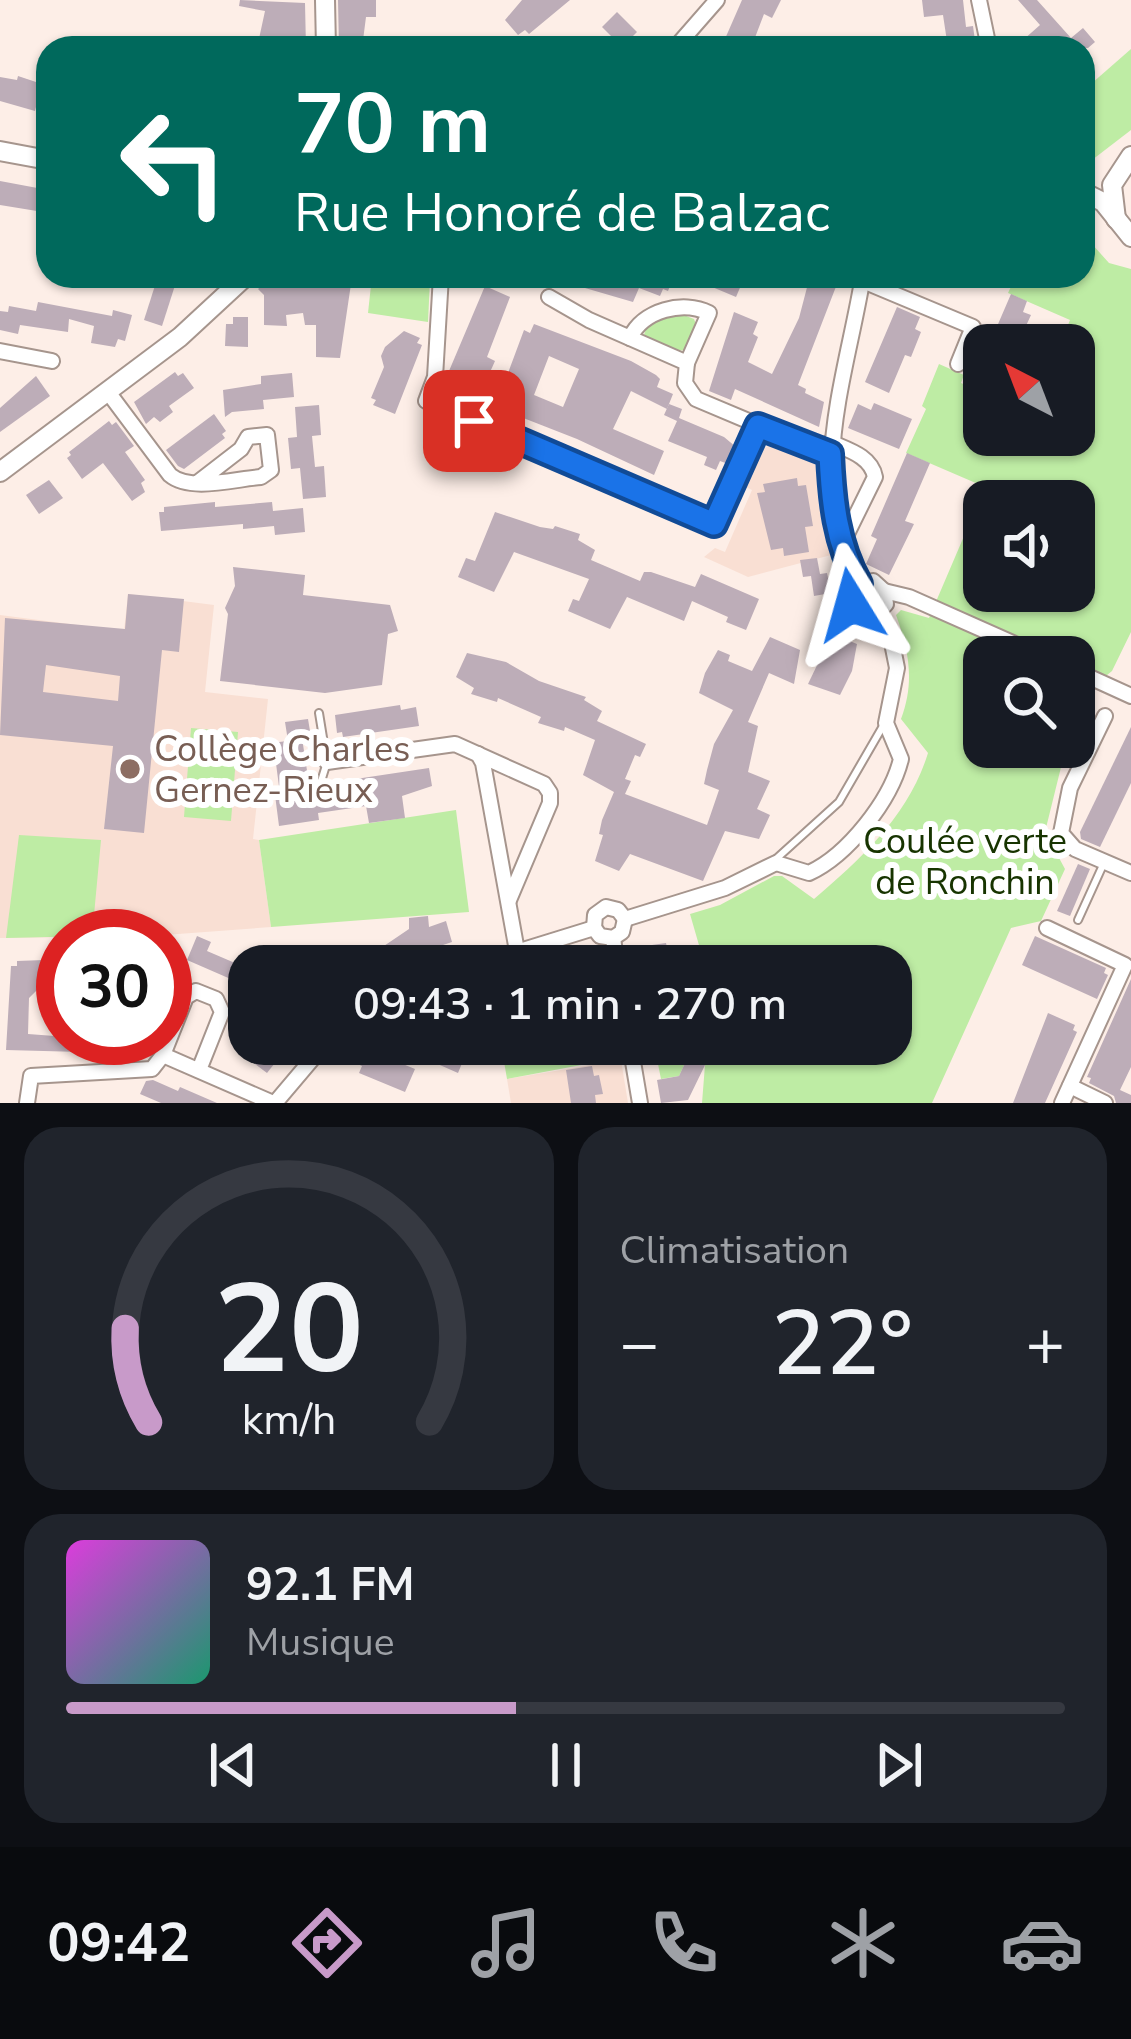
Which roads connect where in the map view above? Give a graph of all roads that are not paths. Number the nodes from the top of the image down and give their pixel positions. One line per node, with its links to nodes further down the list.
1 (325, 0): 4 (street)
2 (717, 0): 5 (street)
3 (979, 0): 6 (street)
4 (326, 36)
5 (686, 36)
6 (986, 36)
7 (0, 151): 8 (street)
8 (36, 158)
9 (1128, 159): 10 (street); 12 (street)
10 (1095, 178)
11 (1095, 198): 12 (street)
12 (1116, 219): 13 (street)
13 (1131, 237)
14 (233, 288): 24 (street)
15 (440, 288): 25 (street)
16 (861, 288): 26 (street)
17 (885, 288): 23 (street)
18 (549, 297): 19 (street)
19 (631, 338): 22 (street); 22 (street)
20 (0, 351): 21 (street)
21 (52, 361)
22 (688, 363): 25 (street)
23 (958, 364)
24 (108, 392): 27 (street); 28 (street)
25 (758, 426): 26 (street)
26 (830, 448): 29 (street); 29 (street)
27 (0, 472)
28 (197, 483): 28 (street)
29 (842, 544): 30 (street)
30 (859, 584): 31 (street); 32 (street)
31 (884, 591): 32 (street); 33 (street)
32 (876, 615): 38 (street)
33 (997, 636)
34 (1095, 680): 35 (street)
35 (1131, 696)
36 (319, 713): 40 (lane)
37 (1105, 716): 42 (street)
38 (887, 718): 43 (lane); 43 (street)
39 (478, 754): 40 (street); 45 (street); 45 (street)
40 (327, 762): 41 (lane)
41 (319, 788)
42 (1105, 862): 44 (street); 47 (lane)
43 (766, 867): 46 (street)
44 (1131, 873)
45 (509, 900): 51 (street)
46 (625, 920): 48 (street); 50 (street)
47 (1078, 920)
48 (594, 928): 50 (street); 52 (street)
49 (1047, 928): 54 (street)
50 (613, 938): 53 (street)
51 (517, 945)
52 (538, 945)
53 (614, 945)
54 (1114, 988): 56 (street); 62 (street)
55 (192, 993): 61 (street)
56 (1131, 995)
57 (155, 1065): 63 (street)
58 (187, 1065): 61 (street)
59 (307, 1065): 64 (street)
60 (634, 1065): 65 (street)
61 (199, 1070): 64 (street)
62 (1070, 1086): 66 (street); 67 (street)
63 (26, 1103)
64 (274, 1103)
65 (640, 1103)
66 (1062, 1103)
67 (1106, 1103)

